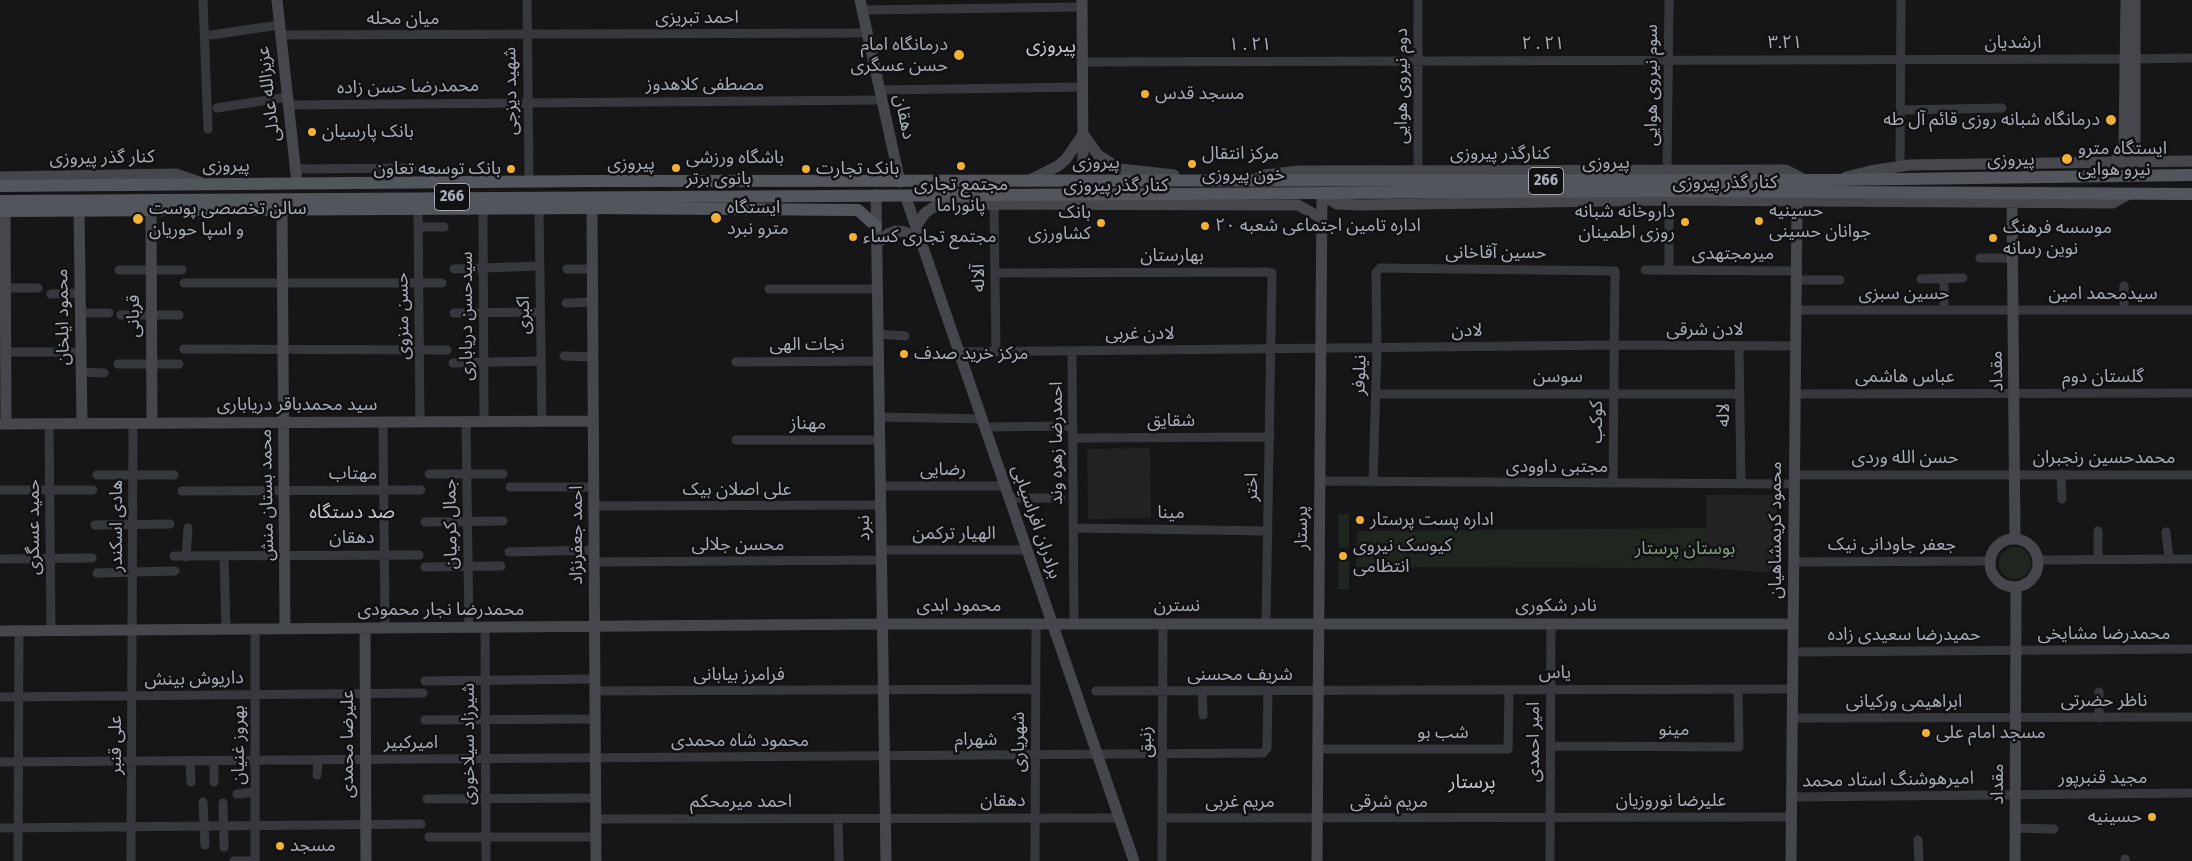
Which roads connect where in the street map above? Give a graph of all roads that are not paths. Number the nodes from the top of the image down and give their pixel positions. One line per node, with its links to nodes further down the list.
1 (202, 0): 28 (street)
2 (277, 0): 11 (street, عزیزالله عادلی)
3 (527, 0): 13 (street, شهید دیزجی)
4 (1418, 0): 19 (street, دوم نیروی هوایی)
5 (1669, 0): 18 (street, سوم نیروی هوایی)
6 (1901, 0): 16 (street)
7 (2126, 0): 17 (street)
8 (2135, 0): 17 (street)
9 (1082, 3): 10 (street); 20 (street)
10 (861, 5): 12 (street, دهقان)
11 (279, 30): 13 (street, میان محله); 14 (street, میان محله); 23 (street, عزیزالله عادلی)
12 (867, 33): 13 (street, احمد تبریزی); 22 (street, دهقان)
13 (527, 34): 24 (street, شهید دیزجی)
14 (211, 35)
15 (2192, 58): 17 (street, ارشدیان)
16 (1901, 59): 17 (street, ارشدیان); 18 (street, ۳.۲۱); 27 (street)
17 (2130, 59): 30 (street)
18 (1668, 60): 19 (street, ۲ . ۲۱); 39 (street, سوم نیروی هوایی)
19 (1418, 61): 20 (street, ۱ . ۲۱); 40 (street, دوم نیروی هوایی)
20 (1082, 62): 21 (street)
21 (1083, 87): 22 (street, مصطفی کلاهدوز); 29 (street)
22 (881, 95): 24 (street, مصطفی کلاهدوز); 55 (street, دهقان)
23 (288, 101): 24 (street, محمدرضا حسن زاده); 25 (street, محمدرضا حسن زاده); 36 (street, عزیزالله عادلی)
24 (528, 102): 50 (street, شهید دیزجی)
25 (217, 108)
26 (2002, 108): 27 (street)
27 (1900, 110): 35 (street)
28 (208, 129)
29 (1083, 134): 34 (street); 45 (street); 46 (street)
30 (2130, 147): 31 (street); 33 (street)
31 (2140, 161): 32 (street); 33 (street)
32 (2192, 161)
33 (2114, 162): 35 (street)
34 (1083, 163)
35 (1900, 166): 44 (street)
36 (296, 168): 37 (street); 51 (street, عزیزالله عادلی)
37 (412, 168)
38 (1512, 171): 39 (street, کنارگذر پیروزی); 40 (street, کنارگذر پیروزی); 49 (street)
39 (1668, 171): 43 (street, کنارگذر پیروزی)
40 (1418, 172): 47 (street, کنارگذر پیروزی)
41 (2192, 175): 44 (main road, پیروزی / 266)
42 (0, 177): 53 (street, کنار گذر پیروزی)
43 (1805, 180): 44 (main road, پیروزی / 266); 49 (main road, پیروزی / 266)
44 (1834, 180)
45 (1028, 181): 46 (main road, پیروزی / 266); 55 (main road, پیروزی / 266)
46 (1214, 181): 47 (main road, پیروزی / 266)
47 (1253, 181): 48 (main road, پیروزی / 266)
48 (1321, 181): 49 (main road, پیروزی / 266); 60 (main road)
49 (1475, 181)
50 (529, 182): 52 (main road, پیروزی / 266); 55 (main road, پیروزی / 266)
51 (297, 183): 52 (main road, پیروزی / 266); 53 (main road, پیروزی / 266); 65 (main road)
52 (373, 183): 64 (main road)
53 (203, 184): 54 (main road, پیروزی / 266)
54 (0, 186)
55 (902, 188): 56 (main road, پیروزی / 266); 59 (main road, پیروزی / 266); 84 (street, برادران افراسیابی)
56 (1083, 194): 60 (main road, پیروزی / 266); 70 (main road); 71 (main road)
57 (2129, 194): 58 (main road, پیروزی / 266); 63 (main road, پیروزی / 266); 68 (street, کنار گذر پیروزی)
58 (2192, 194)
59 (876, 195): 62 (main road, پیروزی / 266); 83 (street, نبرد)
60 (1322, 195): 63 (main road, پیروزی / 266); 81 (street, پرستار)
61 (700, 196): 62 (main road, پیروزی / 266); 67 (main road, پیروزی / 266); 74 (main road)
62 (735, 196): 75 (main road)
63 (1665, 196): 66 (street, کنار گذر پیروزی); 100 (street)
64 (374, 198): 65 (main road, پیروزی / 266); 67 (main road, پیروزی / 266)
65 (297, 199): 72 (main road, پیروزی / 266)
66 (1797, 200): 68 (street, کنار گذر پیروزی); 103 (street, محمود کریمشاهیان)
67 (592, 202): 73 (main road); 74 (main road); 94 (street, احمد جعفرنژاد)
68 (2012, 202): 89 (street, مقداد)
69 (994, 204): 70 (street, کنار گذر پیروزی); 84 (street, کنار گذر پیروزی); 102 (street, آلاله)
70 (1072, 204): 71 (street, کنار گذر پیروزی)
71 (1093, 204): 81 (street, کنار گذر پیروزی)
72 (2, 207): 76 (main road); 113 (street)
73 (539, 209): 80 (main road); 90 (street, اکبری)
74 (682, 209): 75 (main road)
75 (754, 209): 83 (main road)
76 (79, 210): 77 (main road); 117 (street, محمود ایلخان)
77 (151, 210): 78 (main road); 96 (street, قربانی)
78 (282, 210): 79 (main road); 110 (street, محمد بستان منش)
79 (418, 210): 80 (main road); 85 (street, حسن منزوی)
80 (483, 210): 91 (street, سیدحسن دریاباری)
81 (1321, 218): 145 (street, پرستار)
82 (444, 226): 85 (street)
83 (876, 226): 87 (street, نبرد)
84 (916, 226): 86 (street, برادران افراسیابی)
85 (418, 227): 111 (street, حسن منزوی)
86 (921, 240): 87 (street); 149 (street, برادران افراسیابی)
87 (877, 244): 116 (street, نبرد)
88 (1980, 258): 89 (street)
89 (2012, 258): 123 (street, مقداد)
90 (540, 266): 91 (street); 126 (street, اکبری)
91 (484, 268): 92 (street); 130 (street, سیدحسن دریاباری)
92 (454, 269)
93 (567, 269): 94 (street)
94 (592, 269): 119 (street, احمد جعفرنژاد)
95 (119, 270): 96 (street)
96 (152, 270): 97 (street); 133 (street, قربانی)
97 (182, 270)
98 (1377, 270): 101 (street, حسین آقاخانی); 140 (street, نیلوفر)
99 (1646, 270): 100 (street, میرمجتهدی)
100 (1669, 270): 103 (street, میرمجتهدی)
101 (1615, 271): 136 (street, کوکب)
102 (995, 273): 144 (street, بهارستان); 150 (street, آلاله)
103 (1796, 276): 107 (street, میرمجتهدی); 121 (street, محمود کریمشاهیان)
104 (1963, 278): 106 (street)
105 (1921, 279): 106 (street)
106 (1944, 279): 122 (street)
107 (1840, 280)
108 (184, 283): 110 (street)
109 (442, 283): 111 (street)
110 (282, 284): 111 (street); 141 (street, محمد بستان منش)
111 (418, 284): 142 (street, حسن منزوی)
112 (2124, 286): 124 (street)
113 (3, 288): 114 (street); 147 (street)
114 (38, 288)
115 (769, 289): 116 (street)
116 (878, 289): 134 (street, نبرد)
117 (80, 293): 118 (street); 127 (street, محمود ایلخان)
118 (51, 294)
119 (593, 302): 120 (street); 152 (street, احمد جعفرنژاد)
120 (566, 303)
121 (1795, 310): 122 (street, حسین سبزی); 138 (street, محمود کریمشاهیان)
122 (1944, 310): 123 (street, حسین سبزی)
123 (2013, 310): 124 (street, سیدمحمد امین); 164 (street, مقداد)
124 (2124, 310): 125 (street, سیدمحمد امین)
125 (2192, 310)
126 (540, 312): 130 (street); 153 (street, اکبری)
127 (81, 313): 128 (street); 148 (street, محمود ایلخان)
128 (110, 313)
129 (454, 313): 130 (street)
130 (484, 313): 155 (street, سیدحسن دریاباری)
131 (121, 315): 133 (street)
132 (179, 315): 133 (street)
133 (152, 316): 158 (street, قربانی)
134 (878, 334): 135 (street); 154 (street, نبرد)
135 (905, 336)
136 (1614, 345): 137 (street, لادن شرقی); 140 (street, لادن); 163 (street, کوکب)
137 (1739, 346): 138 (street, لادن شرقی); 167 (street, لاله)
138 (1795, 346): 168 (street, محمود کریمشاهیان)
139 (184, 349): 141 (street)
140 (1377, 349): 145 (street, لادن); 166 (street, نیلوفر)
141 (283, 350): 142 (street); 174 (street, محمد بستان منش)
142 (419, 350): 143 (street); 176 (street, حسن منزوی)
143 (446, 350)
144 (1271, 350): 145 (street, لادن غربی); 146 (street, لادن غربی); 184 (street, اختر)
145 (1320, 350): 198 (street, پرستار)
146 (1072, 351): 150 (street, لادن غربی); 183 (street, احمدرضا زهره وند)
147 (3, 352): 148 (street); 181 (street)
148 (81, 352): 161 (street, محمود ایلخان)
149 (960, 352): 150 (street, لادن غربی); 180 (street, برادران افراسیابی)
150 (996, 352)
151 (564, 356): 152 (street)
152 (592, 357): 173 (street, احمد جعفرنژاد)
153 (540, 361): 155 (street); 172 (street, اکبری)
154 (879, 361): 156 (street, نجات الهی); 169 (street, نبرد)
155 (484, 362): 160 (street); 171 (street, سیدحسن دریاباری)
156 (736, 362)
157 (118, 364): 158 (street)
158 (152, 364): 159 (street); 179 (street, قربانی)
159 (179, 364)
160 (453, 364)
161 (82, 372): 162 (street); 177 (street, محمود ایلخان)
162 (104, 373)
163 (1613, 392): 166 (street, سوسن); 167 (street, سوسن); 200 (street, کوکب)
164 (2015, 393): 165 (street, گلستان دوم); 168 (street, عباس هاشمی); 192 (street, مقداد)
165 (2192, 393)
166 (1376, 394): 199 (street, نیلوفر)
167 (1740, 394): 201 (street, لاله)
168 (1795, 394): 197 (street, محمود کریمشاهیان)
169 (880, 417): 180 (street); 187 (street, نبرد)
170 (466, 421): 171 (street, سید محمدباقر دریاباری); 176 (street, سید محمدباقر دریاباری); 190 (street, جمال کرمیان)
171 (484, 421): 172 (street, سید محمدباقر دریاباری)
172 (542, 421): 173 (street, سید محمدباقر دریاباری)
173 (593, 421): 205 (street, احمد جعفرنژاد)
174 (284, 422): 175 (street, سید محمدباقر دریاباری); 179 (street, سید محمدباقر دریاباری); 211 (street, محمد بستان منش)
175 (383, 422): 176 (street, سید محمدباقر دریاباری); 209 (street)
176 (420, 422)
177 (82, 423): 178 (street, سید محمدباقر دریاباری); 182 (street, سید محمدباقر دریاباری)
178 (133, 423): 179 (street, سید محمدباقر دریاباری); 194 (street, هادی اسکندر)
179 (152, 423)
180 (984, 423): 183 (street); 203 (street, برادران افراسیابی)
181 (3, 424): 182 (street, سید محمدباقر دریاباری)
182 (49, 424): 207 (street, حمید عسگری)
183 (1073, 426): 185 (street, احمدرضا زهره وند)
184 (1270, 437): 185 (street, شقایق); 226 (street, اختر)
185 (1073, 438): 225 (street, احمدرضا زهره وند)
186 (736, 440): 187 (street, مهناز)
187 (880, 440): 202 (street, نبرد)
188 (96, 474): 194 (street)
189 (429, 474): 190 (street)
190 (467, 474): 191 (street); 218 (street, جمال کرمیان)
191 (503, 474)
192 (2015, 474): 193 (street, محمدحسین رنجبران); 197 (street, حسن الله وردی); 229 (street, مقداد)
193 (2061, 474): 196 (street, محمدحسین رنجبران); 215 (street)
194 (133, 475): 195 (street); 221 (street, هادی اسکندر)
195 (174, 475)
196 (2192, 475)
197 (1794, 480): 201 (street, مجتبی داوودی); 247 (street, محمود کریمشاهیان)
198 (1320, 481): 199 (street, مجتبی داوودی); 262 (street, پرستار)
199 (1373, 482): 200 (street, مجتبی داوودی)
200 (1613, 483): 201 (street, مجتبی داوودی)
201 (1741, 484)
202 (880, 486): 203 (street, رضایی); 217 (street, نبرد)
203 (1005, 486): 213 (street, برادران افراسیابی)
204 (510, 487): 205 (street)
205 (594, 487): 216 (street, احمد جعفرنژاد)
206 (0, 490): 207 (street)
207 (50, 490): 208 (street); 240 (street, حمید عسگری)
208 (92, 490)
209 (384, 490): 210 (street, مهتاب); 211 (street, مهتاب); 232 (street)
210 (421, 490)
211 (284, 491): 212 (street, مهتاب); 237 (street, محمد بستان منش)
212 (182, 492)
213 (1009, 498): 214 (street); 230 (street, برادران افراسیابی)
214 (1061, 498)
215 (2062, 499)
216 (594, 506): 217 (street, علی اصلان بیک); 238 (street, احمد جعفرنژاد)
217 (881, 506): 234 (street, نبرد)
218 (468, 521): 219 (street); 220 (street); 251 (street, جمال کرمیان)
219 (503, 521)
220 (425, 522)
221 (133, 524): 222 (street); 223 (street); 253 (street, هادی اسکندر)
222 (170, 524)
223 (95, 525)
224 (188, 528): 239 (street)
225 (1074, 528): 226 (street, مینا); 259 (street, احمدرضا زهره وند)
226 (1268, 531): 261 (street, اختر)
227 (2098, 531): 246 (street)
228 (2166, 532): 243 (street)
229 (2015, 539): 245 (street); 248 (street)
230 (1027, 550): 234 (street, الهیار ترکمن); 258 (street, برادران افراسیابی)
231 (509, 552): 238 (street, محسن جلالی)
232 (384, 555): 233 (street, دهقان); 237 (street, دهقان); 270 (street)
233 (419, 555)
234 (882, 555): 238 (street, محسن جلالی); 256 (street, نبرد)
235 (174, 556): 239 (street, دهقان)
236 (224, 556): 237 (street, دهقان); 239 (street, دهقان); 271 (street)
237 (285, 556): 268 (street, محمد بستان منش)
238 (594, 556): 265 (street, احمد جعفرنژاد)
239 (186, 557)
240 (50, 558): 241 (street); 242 (street); 273 (street, حمید عسگری)
241 (92, 558)
242 (0, 559)
243 (2169, 559): 244 (street); 246 (street)
244 (2192, 559)
245 (2038, 560): 246 (street); 255 (street)
246 (2098, 560)
247 (1793, 562): 248 (street, جعفر جاودانی نیک); 264 (street, محمود کریمشاهیان)
248 (1990, 562): 255 (street)
249 (501, 566): 251 (street)
250 (425, 567): 251 (street)
251 (468, 567): 266 (street, جمال کرمیان)
252 (175, 571): 253 (street)
253 (133, 572): 254 (street); 274 (street, هادی اسکندر)
254 (97, 573)
255 (2016, 587): 278 (street, مقداد)
256 (882, 624): 257 (street, محمود ابدی); 265 (street, محمدرضا نجار محمودی); 286 (street, نبرد)
257 (1036, 624): 258 (street, نسترن); 283 (street, شهریاری)
258 (1051, 624): 259 (street, نسترن); 313 (street, برادران افراسیابی)
259 (1074, 624): 260 (street, نسترن)
260 (1163, 624): 261 (street, نسترن); 290 (street, زنبق)
261 (1266, 624): 262 (street, نسترن)
262 (1319, 624): 263 (street, نادر شکوری); 293 (street, پرستار)
263 (1550, 624): 264 (street, نادر شکوری); 288 (street, امیر احمدی)
264 (1793, 624): 279 (street, محمود کریمشاهیان)
265 (595, 626): 267 (street, محمدرضا نجار محمودی); 280 (street, احمد جعفرنژاد)
266 (469, 627): 267 (street, محمدرضا نجار محمودی); 270 (street, محمدرضا نجار محمودی)
267 (485, 627): 281 (street, شیرزاد سیلاخوری)
268 (286, 628): 269 (street, محمدرضا نجار محمودی); 272 (street, محمدرضا نجار محمودی)
269 (365, 628): 270 (street, محمدرضا نجار محمودی); 297 (street, علیرضا محمدی)
270 (385, 628)
271 (226, 629): 272 (street, محمدرضا نجار محمودی); 274 (street, محمدرضا نجار محمودی)
272 (255, 629): 298 (street, بهروز غنیان)
273 (51, 630): 274 (street, محمدرضا نجار محمودی); 276 (street, محمدرضا نجار محمودی)
274 (132, 630): 299 (street, علی قنبر)
275 (0, 631): 276 (street, محمدرضا نجار محمودی)
276 (19, 631): 301 (street)
277 (2192, 649): 278 (street, محمدرضا مشایخی)
278 (2016, 650): 279 (street, حمیدرضا سعیدی زاده); 305 (street, مقداد)
279 (1793, 652): 285 (street, محمود کریمشاهیان)
280 (595, 679): 281 (street); 294 (street, احمد جعفرنژاد)
281 (485, 681): 282 (street); 309 (street, شیرزاد سیلاخوری)
282 (425, 682)
283 (1036, 689): 286 (street, فرامرز بیابانی); 312 (street, شهریاری)
284 (1738, 689): 285 (street, یاس); 288 (street, یاس); 310 (street, مینو)
285 (1792, 689): 304 (street, محمود کریمشاهیان)
286 (883, 690): 294 (street, فرامرز بیابانی); 315 (street, نبرد)
287 (1509, 690): 288 (street, یاس); 293 (street, یاس); 311 (street, شب بو)
288 (1550, 690): 310 (street, امیر احمدی)
289 (1096, 691): 290 (street, شریف محسنی)
290 (1163, 691): 291 (street, شریف محسنی); 314 (street, زنبق)
291 (1202, 691): 292 (street, شریف محسنی); 302 (street)
292 (1268, 691): 293 (street, شریف محسنی); 314 (street, شهرام)
293 (1318, 691): 311 (street, پرستار)
294 (595, 692): 307 (street, احمد جعفرنژاد)
295 (2099, 692): 306 (street)
296 (422, 693): 297 (street, داریوش بینش)
297 (365, 694): 298 (street, داریوش بینش); 321 (street, علیرضا محمدی)
298 (255, 695): 299 (street, داریوش بینش); 319 (street, بهروز غنیان)
299 (132, 696): 301 (street, داریوش بینش); 322 (street, علی قنبر)
300 (0, 697): 301 (street, داریوش بینش)
301 (19, 697): 325 (street)
302 (1203, 715)
303 (2192, 717): 306 (street, ناظر حضرتی)
304 (1792, 718): 305 (street, ابراهیمی ورکیانی); 333 (street, محمود کریمشاهیان)
305 (2015, 718): 306 (street, ناظر حضرتی); 332 (street, مقداد)
306 (2099, 718)
307 (595, 719): 309 (street); 317 (street, احمد جعفرنژاد)
308 (426, 720): 309 (street)
309 (485, 720): 316 (street, شیرزاد سیلاخوری)
310 (1551, 746): 344 (street, امیر احمدی)
311 (1318, 749): 347 (street, پرستار)
312 (1035, 756): 313 (street, شهرام); 315 (street, شهرام); 341 (street, شهریاری)
313 (1098, 756): 314 (street, شهرام); 342 (street, برادران افراسیابی)
314 (1163, 756): 343 (street, زنبق)
315 (884, 757): 317 (street, محمود شاه محمدی); 340 (street, نبرد)
316 (486, 759): 317 (street, محمود شاه محمدی); 321 (street, امیرکبیر); 336 (street, شیرزاد سیلاخوری)
317 (596, 759): 334 (street, احمد جعفرنژاد)
318 (214, 760): 319 (street, امیرکبیر); 323 (street, امیرکبیر); 328 (street)
319 (255, 760): 320 (street, امیرکبیر); 329 (street, بهروز غنیان)
320 (318, 760): 321 (street, امیرکبیر); 326 (street)
321 (366, 760): 348 (street, علیرضا محمدی)
322 (132, 761): 323 (street, امیرکبیر); 325 (street, امیرکبیر); 352 (street, علی قنبر)
323 (190, 761): 327 (street)
324 (0, 762): 325 (street, امیرکبیر)
325 (18, 762): 355 (street)
326 (317, 775)
327 (190, 782)
328 (214, 782)
329 (255, 792): 331 (street); 351 (street, بهروز غنیان)
330 (2192, 793): 332 (street, مجید قنبرپور)
331 (236, 794)
332 (2015, 795): 333 (street, امیرهوشنگ استاد محمد); 356 (street, مقداد)
333 (1792, 797): 339 (street, محمود کریمشاهیان)
334 (596, 798): 336 (street); 345 (street, احمد جعفرنژاد)
335 (427, 799): 336 (street)
336 (486, 799): 359 (street, شیرزاد سیلاخوری)
337 (203, 802): 353 (street)
338 (223, 804): 350 (street)
339 (1792, 817): 344 (street, علیرضا نوروزیان); 379 (street, محمود کریمشاهیان)
340 (885, 818): 341 (street, دهقان); 346 (street, احمد میرمحکم); 373 (street, نبرد)
341 (1035, 818): 342 (street, دهقان); 374 (street, شهریاری)
342 (1120, 818): 375 (street, برادران افراسیابی)
343 (1163, 818): 347 (street, مریم غربی); 376 (street, زنبق)
344 (1550, 818): 347 (street, مریم شرقی); 378 (street, امیر احمدی)
345 (596, 819): 346 (street, احمد میرمحکم); 360 (street, احمد جعفرنژاد)
346 (838, 819): 372 (street)
347 (1317, 819): 377 (street, پرستار)
348 (366, 824): 349 (street); 351 (street); 369 (street, علیرضا محمدی)
349 (420, 824)
350 (225, 825): 351 (street); 353 (street); 363 (street)
351 (255, 825): 368 (street, بهروز غنیان)
352 (132, 826): 353 (street); 355 (street); 365 (street, علی قنبر)
353 (205, 827): 362 (street)
354 (0, 828): 355 (street)
355 (18, 828): 364 (street)
356 (2015, 828): 357 (street); 381 (street, مقداد)
357 (2054, 830)
358 (429, 837): 359 (street)
359 (486, 837): 360 (street); 370 (street, شیرزاد سیلاخوری)
360 (596, 837): 371 (street, احمد جعفرنژاد)
361 (1918, 840): 380 (street)
362 (205, 845)
363 (224, 847)
364 (18, 861)
365 (132, 861)
366 (234, 861): 367 (street)
367 (251, 861)
368 (255, 861)
369 (366, 861)
370 (486, 861)
371 (596, 861)
372 (839, 861)
373 (886, 861)
374 (1035, 861)
375 (1134, 861)
376 (1162, 861)
377 (1317, 861)
378 (1550, 861)
379 (1791, 861)
380 (1919, 861)
381 (2015, 861)

